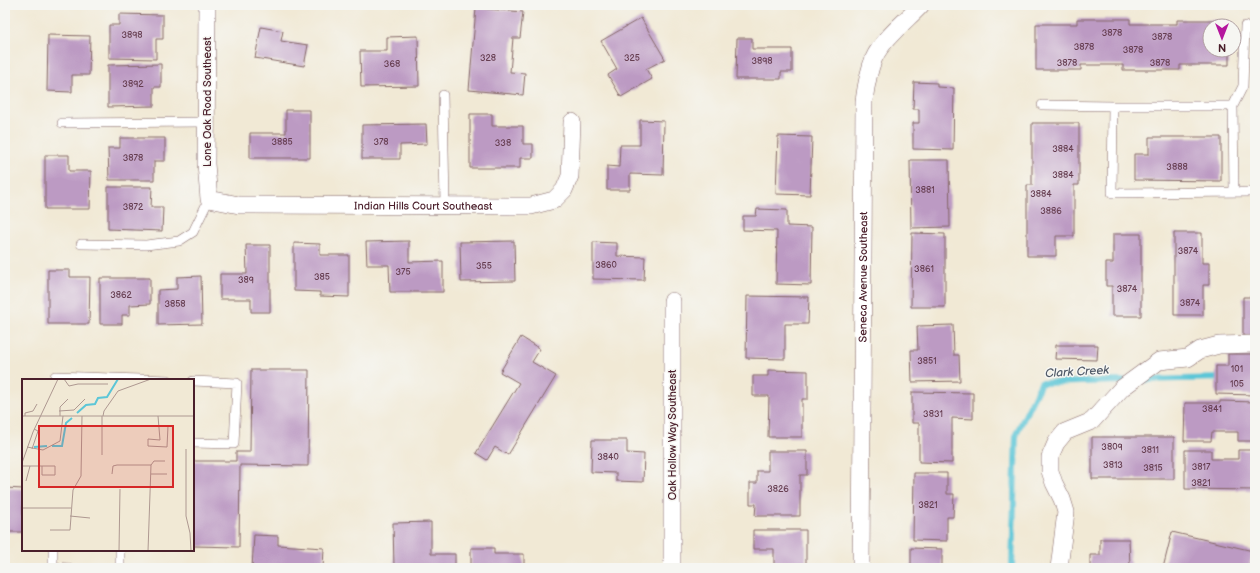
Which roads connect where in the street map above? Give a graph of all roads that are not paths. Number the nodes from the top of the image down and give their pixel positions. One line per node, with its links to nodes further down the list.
1 (207, 5): 8 (street, Lone Oak Road Southeast)
2 (921, 5): 27 (street, Seneca Avenue Southeast)
3 (1244, 26): 7 (lane)
4 (442, 95): 14 (lane)
5 (1042, 105): 6 (lane)
6 (1113, 106): 7 (lane); 11 (lane)
7 (1233, 106): 11 (lane)
8 (206, 122): 10 (lane); 13 (street, Lone Oak Road Southeast)
9 (572, 122): 14 (street, Indian Hills Court Southeast)
10 (62, 123)
11 (1234, 192): 12 (lane)
12 (1255, 192)
13 (209, 199): 14 (street, Indian Hills Court Southeast); 15 (lane)
14 (445, 205)
15 (81, 244)
16 (672, 301): 26 (street, Oak Hollow Way Southeast)
17 (1255, 344): 28 (street)
18 (55, 379): 19 (lane)
19 (122, 379)
20 (194, 381): 21 (lane)
21 (194, 443)
22 (53, 551): 24 (lane)
23 (120, 551): 25 (lane)
24 (68, 568)
25 (120, 568)
26 (672, 568)
27 (861, 568)
28 (1059, 568)

